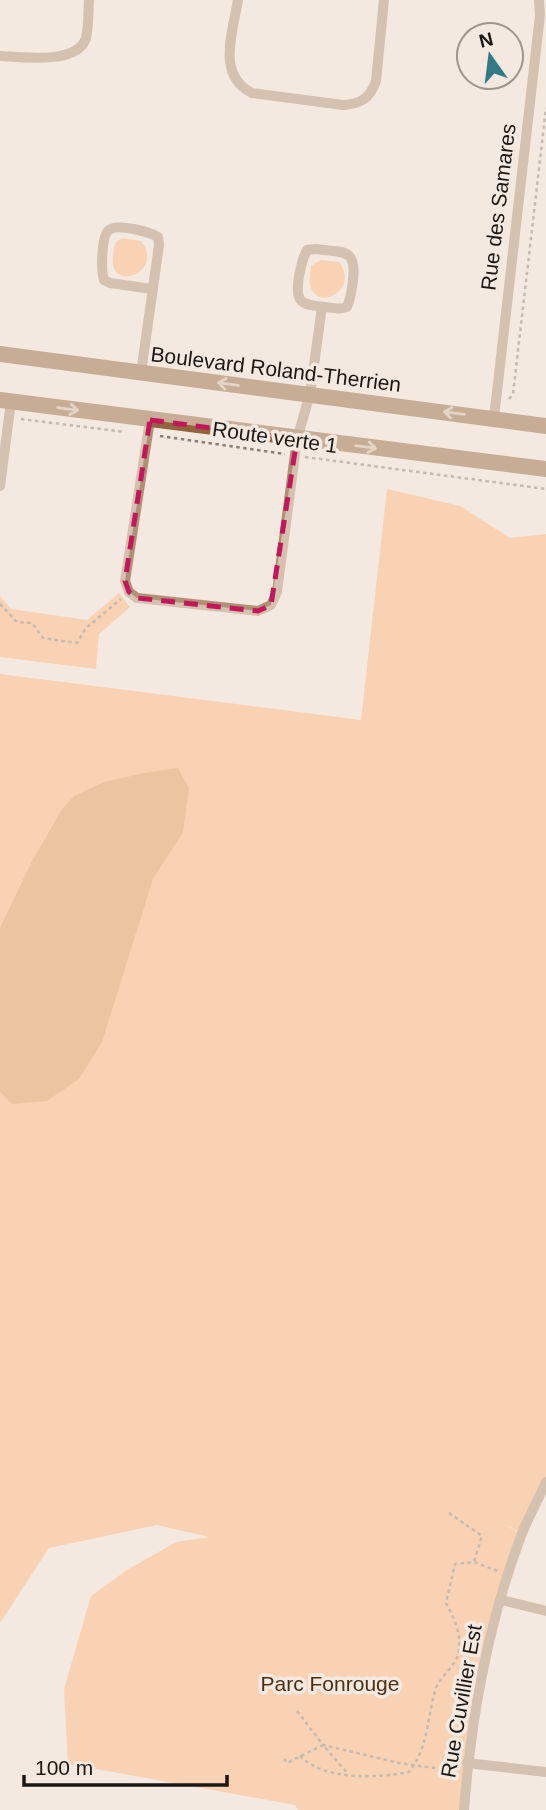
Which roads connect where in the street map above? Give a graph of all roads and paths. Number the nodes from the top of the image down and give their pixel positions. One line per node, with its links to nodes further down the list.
1 (89, 0): 5 (street)
2 (238, 0): 3 (street)
3 (384, 0)
4 (539, 0): 13 (street, Rue des Samares)
5 (0, 55)
6 (546, 108): 13 (path)
7 (152, 289): 7 (street); 10 (street)
8 (322, 307): 8 (street); 11 (street)
9 (0, 354): 10 (main road, Boulevard Roland-Therrien)
10 (141, 373): 11 (main road, Boulevard Roland-Therrien, one-way to 10)
11 (310, 394): 13 (main road, Boulevard Roland-Therrien, one-way to 11); 16 (street)
12 (7, 407): 15 (main road, one-way to 15); 15 (path, Route verte 1); 18 (street)
13 (494, 418): 14 (main road, Boulevard Roland-Therrien)
14 (546, 426)
15 (149, 427): 16 (main road); 16 (path, Route verte 1); 20 (street)
16 (296, 447): 17 (main road, one-way to 17); 19 (path, Route verte 1); 20 (street)
17 (546, 469)
18 (0, 486)
19 (546, 489)
20 (129, 592): 21 (path)
21 (0, 604)
22 (546, 1482): 25 (street, Rue Cuvillier Est)
23 (449, 1513): 24 (path)
24 (474, 1562): 25 (path); 32 (path)
25 (509, 1574): 26 (street, Rue Cuvillier Est)
26 (501, 1600): 27 (street); 33 (street, Rue Cuvillier Est)
27 (546, 1611)
28 (297, 1711): 29 (path)
29 (323, 1745): 30 (path); 32 (path); 35 (path)
30 (300, 1756): 31 (path); 35 (path)
31 (284, 1759)
32 (415, 1765): 33 (path); 35 (path)
33 (467, 1768): 34 (street); 36 (street, Rue Cuvillier Est)
34 (546, 1772)
35 (349, 1775)
36 (464, 1810)

